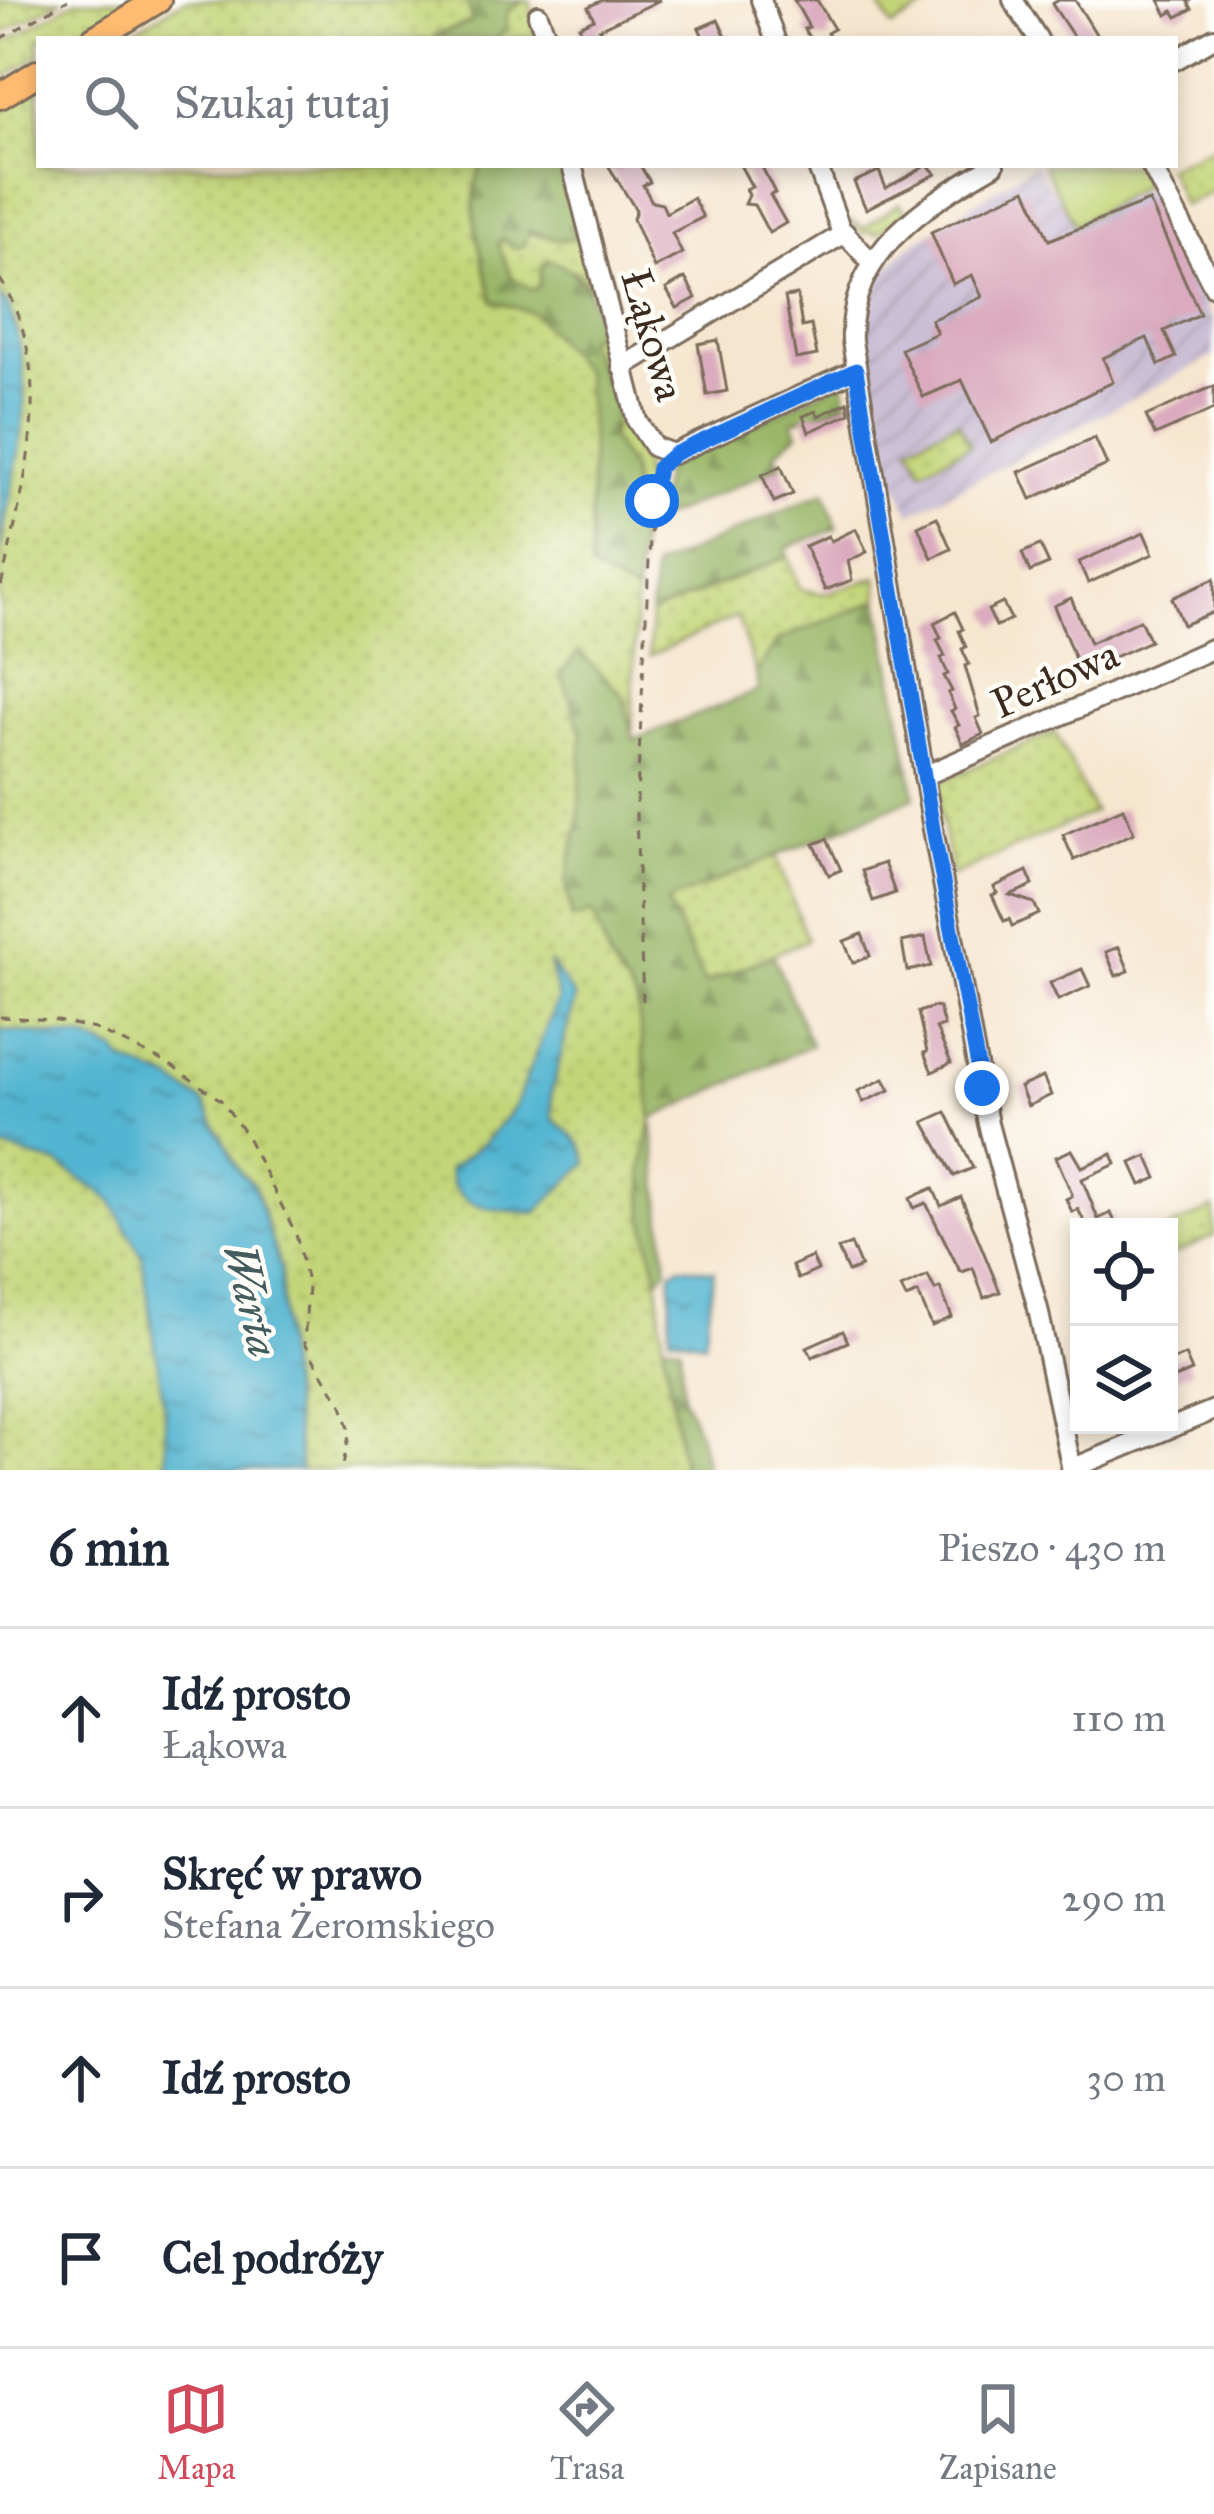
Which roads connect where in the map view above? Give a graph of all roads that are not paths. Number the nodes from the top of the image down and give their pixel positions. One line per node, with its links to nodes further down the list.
1 (158, 0): 5 (main road)
2 (760, 0): 7 (street)
3 (1012, 0): 8 (street)
4 (538, 15): 6 (street)
5 (99, 36)
6 (546, 36)
7 (774, 36)
8 (1036, 36)
9 (1214, 38): 10 (street)
10 (1178, 58)
11 (36, 74): 12 (main road)
12 (0, 96)
13 (573, 168): 20 (street, Łąkowa)
14 (818, 168): 17 (street)
15 (990, 168): 18 (street)
16 (1153, 168): 19 (street)
17 (845, 233): 18 (street); 20 (street)
18 (872, 263): 21 (street)
19 (1214, 287)
20 (622, 368): 21 (street, Łąkowa)
21 (856, 370): 23 (street)
22 (1214, 648): 23 (street, Perłowa)
23 (925, 776): 25 (street)
24 (1214, 1410): 25 (street)
25 (1071, 1469)

